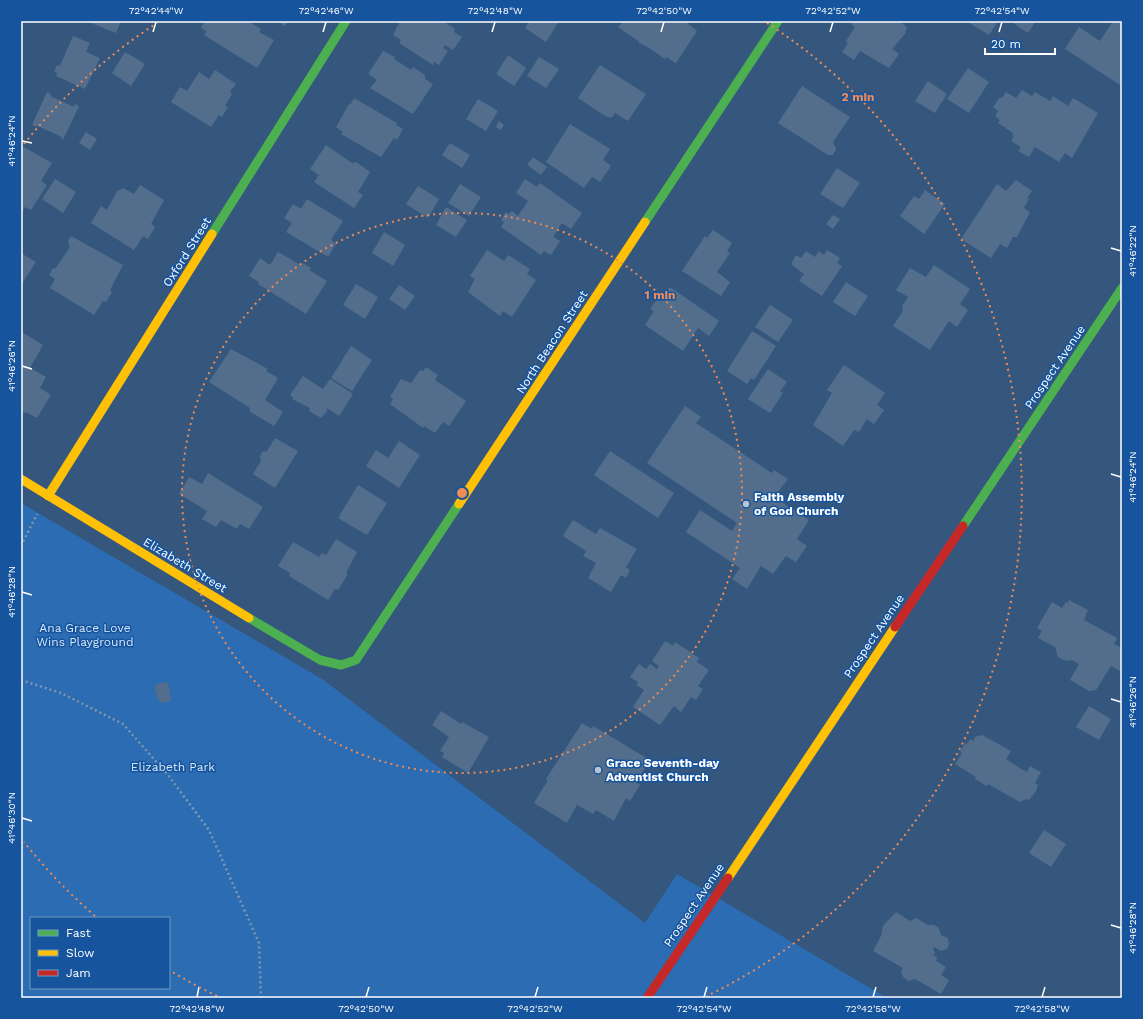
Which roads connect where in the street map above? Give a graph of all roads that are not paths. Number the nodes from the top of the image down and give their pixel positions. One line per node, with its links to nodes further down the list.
1 (346, 21): 5 (street, Oxford Street)
2 (778, 21): 6 (street, North Beacon Street)
3 (1122, 288): 7 (street, Prospect Avenue)
4 (21, 479): 5 (street, Elizabeth Street)
5 (48, 496): 6 (street, Elizabeth Street)
6 (339, 667)
7 (647, 998)

